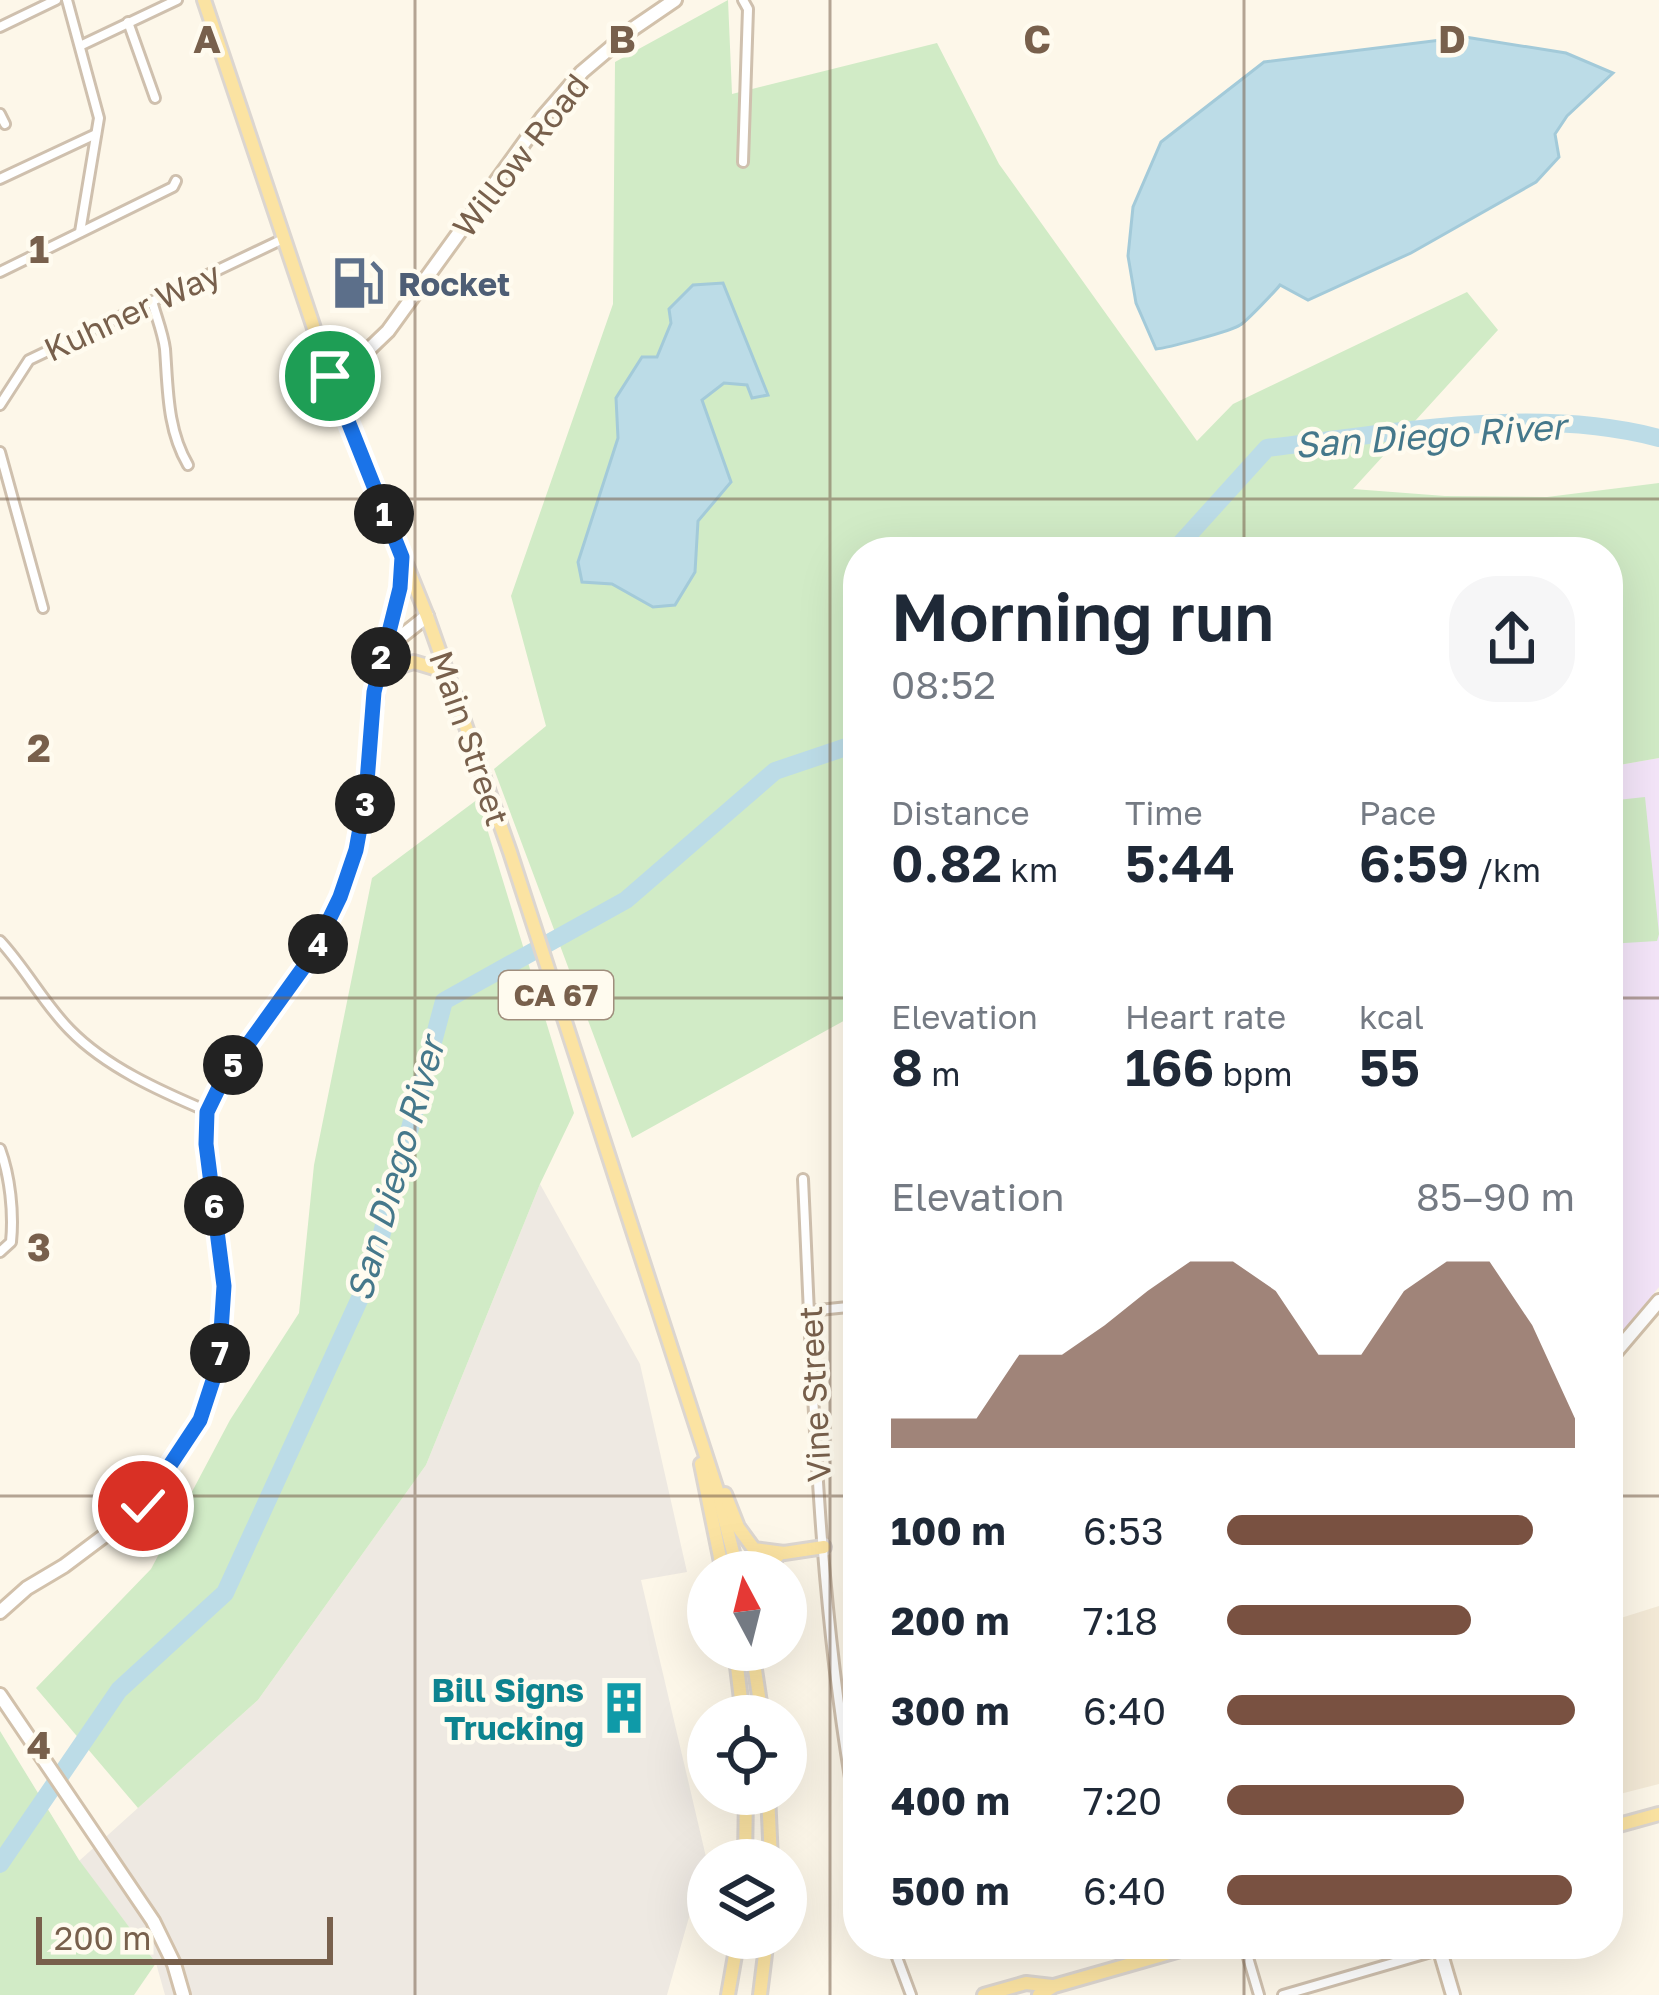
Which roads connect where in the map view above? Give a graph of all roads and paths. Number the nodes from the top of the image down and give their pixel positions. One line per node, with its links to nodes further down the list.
1 (56, 0): 10 (street)
2 (67, 0): 11 (street)
3 (149, 0): 8 (street)
4 (178, 0): 8 (street)
5 (203, 0): 18 (main road, Main Street / CA 67)
6 (675, 0): 22 (street, Willow Road)
7 (743, 0): 14 (street)
8 (154, 11): 9 (street)
9 (128, 22): 11 (street); 12 (street)
10 (0, 27)
11 (82, 45): 13 (street)
12 (154, 98)
13 (98, 133): 15 (street); 17 (street)
14 (743, 162)
15 (0, 179)
16 (176, 181): 17 (street)
17 (80, 232): 20 (street)
18 (284, 238): 21 (street, Kuhner Way); 22 (main road, Main Street / CA 67)
19 (0, 259): 20 (street)
20 (3, 271)
21 (152, 301): 23 (street, Kuhner Way); 25 (street)
22 (330, 376): 26 (main road, Main Street / CA 67)
23 (0, 405)
24 (0, 452): 27 (street)
25 (188, 466)
26 (402, 557): 28 (main road, Main Street / CA 67); 29 (main road)
27 (43, 608)
28 (427, 616): 29 (street); 30 (main road, Main Street / CA 67)
29 (380, 668): 30 (main road); 32 (street)
30 (447, 672): 40 (main road, Main Street / CA 67)
31 (0, 941): 32 (street)
32 (207, 1112): 46 (street)
33 (0, 1149): 35 (street)
34 (802, 1179): 38 (street, Vine Street)
35 (0, 1252)
36 (1659, 1300): 39 (street)
37 (843, 1308): 38 (street)
38 (809, 1311): 41 (street, Vine Street)
39 (1623, 1343)
40 (692, 1416): 42 (main road, Main Street / CA 67); 43 (main road, Main Street / CA 67); 44 (main road)
41 (824, 1547): 45 (main road); 48 (street, Vine Street)
42 (719, 1551)
43 (733, 1551)
44 (763, 1551)
45 (797, 1551)
46 (0, 1612)
47 (0, 1695): 60 (street)
48 (843, 1701)
49 (1659, 1814): 50 (main road)
50 (1623, 1824)
51 (734, 1959): 61 (main road)
52 (765, 1959): 59 (main road)
53 (898, 1959): 62 (street)
54 (1148, 1959): 58 (main road)
55 (1248, 1959): 65 (street)
56 (1400, 1959): 66 (street)
57 (1442, 1959): 67 (street)
58 (1054, 1986): 63 (main road); 64 (main road)
59 (762, 1992)
60 (183, 1995)
61 (728, 1995)
62 (911, 1995)
63 (984, 1995)
64 (1039, 1995)
65 (1259, 1995)
66 (1283, 1995)
67 (1453, 1995)

